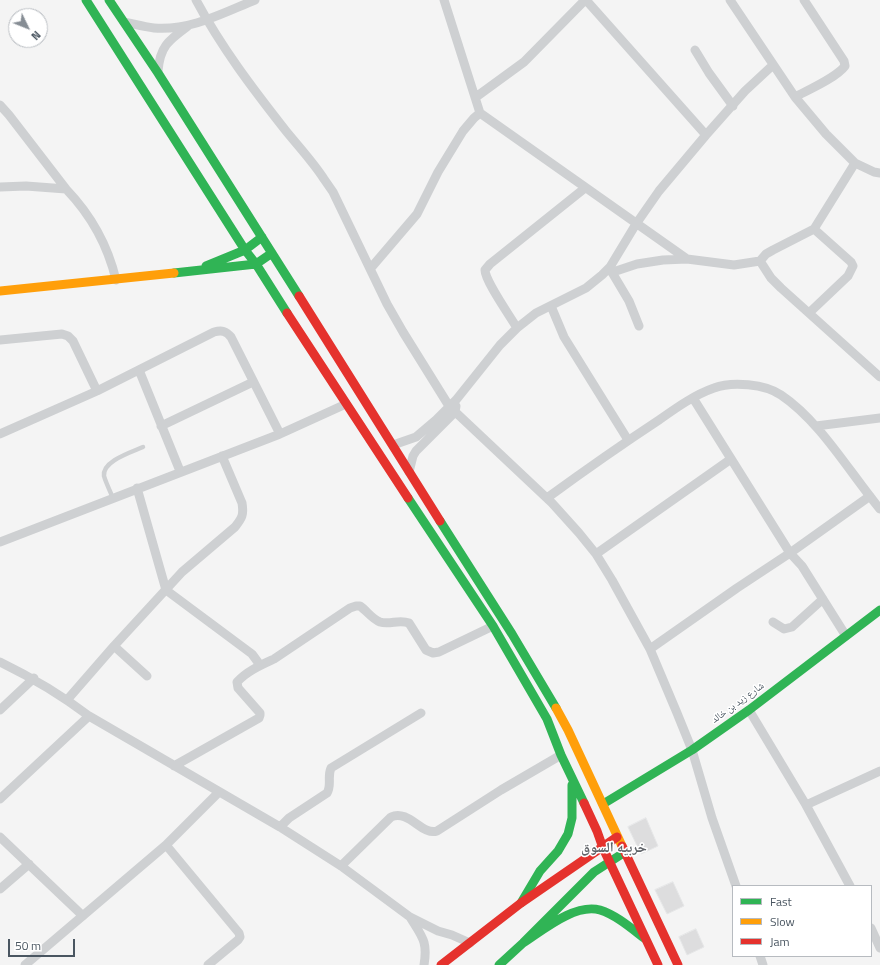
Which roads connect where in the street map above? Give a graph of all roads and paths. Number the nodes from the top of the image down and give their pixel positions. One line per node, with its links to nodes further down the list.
1 (86, 0): 29 (main road)
2 (109, 0): 10 (main road)
3 (196, 0): 9 (street)
4 (255, 0): 9 (street)
5 (444, 0): 15 (street)
6 (585, 0): 15 (street); 20 (street)
7 (730, 0): 13 (street)
8 (804, 0): 16 (street)
9 (206, 20): 11 (street); 34 (street)
10 (123, 22): 11 (street); 14 (main road)
11 (191, 24): 14 (street)
12 (695, 50): 18 (street)
13 (773, 66): 16 (street); 18 (street)
14 (158, 73): 28 (main road)
15 (476, 97): 19 (street)
16 (795, 97): 21 (street)
17 (0, 105): 24 (street)
18 (733, 106): 20 (street)
19 (480, 113): 25 (street); 34 (street)
20 (706, 135): 26 (street)
21 (855, 163): 22 (street); 27 (street)
22 (880, 173)
23 (0, 187): 24 (street)
24 (66, 188): 37 (street)
25 (586, 188): 26 (street); 42 (street)
26 (636, 224): 31 (street); 35 (street)
27 (814, 228): 32 (street); 40 (street)
28 (262, 238): 29 (main road); 30 (main road)
29 (245, 250): 33 (main road); 36 (main road)
30 (272, 253): 33 (main road); 57 (main road)
31 (687, 260): 32 (street); 35 (street)
32 (760, 261): 40 (street)
33 (256, 264): 36 (main road); 49 (main road)
34 (370, 269): 50 (street)
35 (611, 270): 39 (street); 41 (street)
36 (193, 272): 37 (main road)
37 (116, 280): 38 (main road)
38 (0, 291)
39 (551, 306): 42 (street); 56 (street)
40 (809, 313): 45 (street)
41 (639, 326)
42 (517, 328): 50 (street)
43 (0, 340): 47 (street)
44 (139, 370): 46 (street); 47 (street); 52 (street)
45 (880, 377)
46 (253, 382): 52 (street); 55 (street)
47 (97, 391): 54 (street)
48 (693, 398): 53 (street); 56 (street); 60 (street)
49 (346, 404): 55 (street); 75 (main road)
50 (453, 406): 57 (street); 62 (street); 66 (street)
51 (880, 418): 53 (street)
52 (162, 426): 61 (street)
53 (816, 426): 64 (street)
54 (0, 434)
55 (280, 434): 59 (street)
56 (628, 440): 66 (street)
57 (393, 445): 62 (main road)
58 (143, 447): 65 (lane)
59 (222, 456): 61 (street); 71 (street)
60 (731, 459): 69 (street); 70 (street)
61 (180, 471): 63 (street)
62 (409, 473): 95 (main road)
63 (137, 488): 65 (street); 71 (street)
64 (870, 496): 67 (street); 69 (street)
65 (113, 498): 68 (street)
66 (547, 498): 70 (street)
67 (880, 509)
68 (0, 542)
69 (790, 553): 72 (street); 78 (street)
70 (596, 554): 78 (street)
71 (166, 590): 77 (street); 80 (street)
72 (823, 599): 74 (street); 76 (street)
73 (880, 610): 76 (main road, شارع زيد بن خالد)
74 (773, 622)
75 (493, 626): 80 (street); 89 (main road)
76 (846, 636): 85 (main road, شارع زيد بن خالد)
77 (114, 646): 81 (street); 83 (street)
78 (650, 649): 88 (street)
79 (0, 662): 82 (street)
80 (260, 665): 90 (street)
81 (148, 676)
82 (34, 678): 83 (street); 84 (street)
83 (67, 700): 87 (street)
84 (0, 710)
85 (749, 710): 88 (main road, شارع زيد بن خالد); 96 (street)
86 (420, 713): 97 (street)
87 (89, 716): 90 (street); 94 (street)
88 (692, 750): 95 (main road, شارع زيد بن خالد); 106 (street)
89 (562, 755): 92 (main road); 105 (street)
90 (174, 766): 93 (street)
91 (880, 771): 96 (street)
92 (572, 780): 101 (main road); 109 (main road)
93 (219, 792): 97 (street); 100 (street)
94 (0, 799)
95 (603, 804): 99 (main road)
96 (806, 805): 107 (street)
97 (280, 827): 105 (street)
98 (0, 837): 104 (street)
99 (618, 837): 101 (main road); 102 (main road)
100 (166, 845): 110 (street); 118 (street)
101 (603, 848): 103 (main road); 109 (main road)
102 (625, 852): 103 (main road); 123 (main road)
103 (610, 862): 113 (main road); 115 (main road)
104 (29, 864): 108 (street); 110 (street)
105 (341, 866): 111 (street)
106 (736, 885)
107 (849, 885)
108 (0, 889)
109 (521, 903): 114 (main road)
110 (83, 916): 117 (street)
111 (410, 917): 114 (street); 119 (street)
112 (872, 930): 116 (street)
113 (645, 939): 115 (main road); 122 (main road)
114 (470, 943): 120 (main road)
115 (523, 943): 121 (main road)
116 (880, 948)
117 (25, 965)
118 (208, 965)
119 (424, 965)
120 (441, 965)
121 (499, 965)
122 (658, 965)
123 (678, 965)

